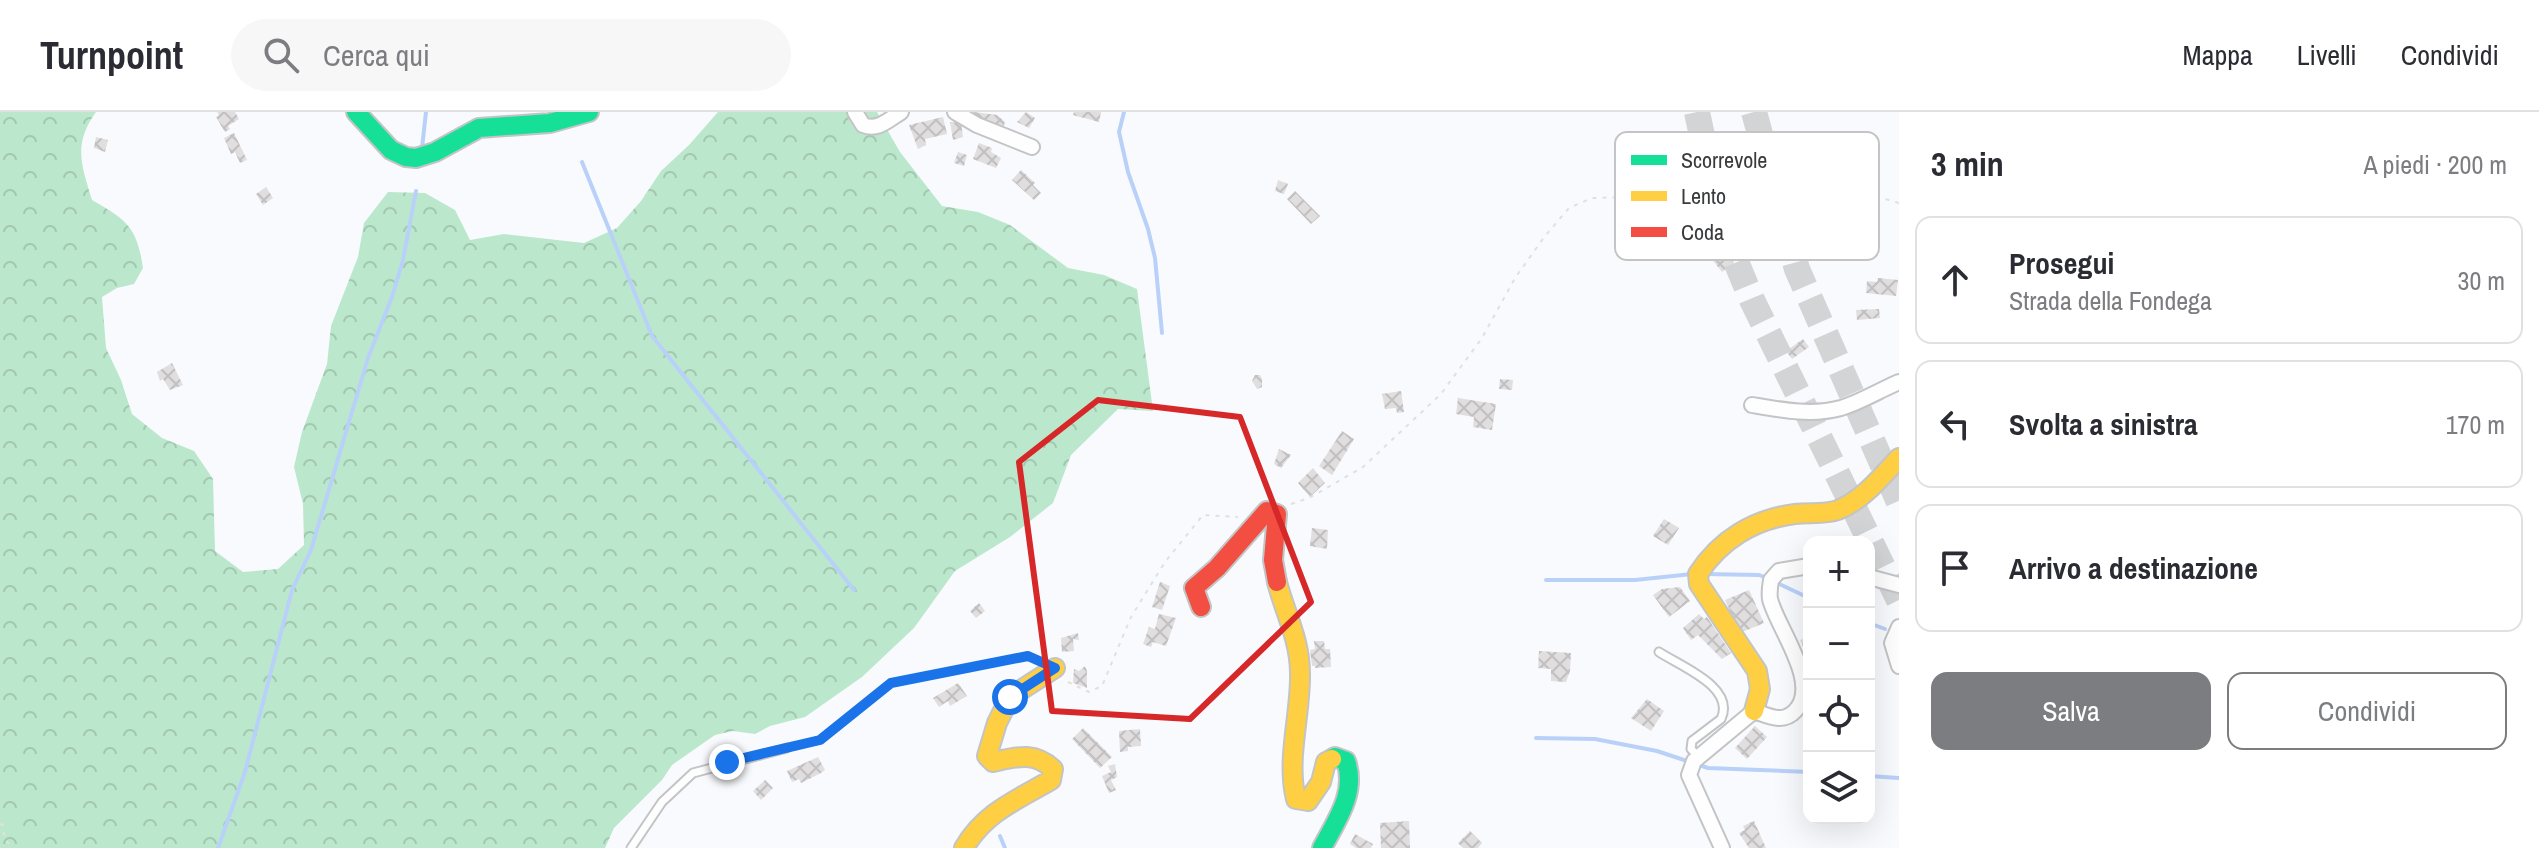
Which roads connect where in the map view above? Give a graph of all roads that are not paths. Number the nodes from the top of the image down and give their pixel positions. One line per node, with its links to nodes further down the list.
1 (356, 112): 2 (street)
2 (589, 112)
3 (855, 112): 4 (street)
4 (901, 112)
5 (955, 112): 6 (street)
6 (1032, 147)
7 (1899, 382): 8 (street)
8 (1752, 405)
9 (1899, 458): 18 (street)
10 (1803, 567): 18 (street)
11 (1875, 579): 12 (street)
12 (1899, 585)
13 (1201, 607): 23 (street)
14 (1899, 627): 16 (street)
15 (1659, 652): 20 (lane)
16 (1899, 666)
17 (1055, 668): 22 (street)
18 (1754, 711): 20 (street)
19 (787, 748): 21 (lane)
20 (1699, 757): 24 (street)
21 (631, 848)
22 (964, 848)
23 (1322, 848)
24 (1722, 848)

